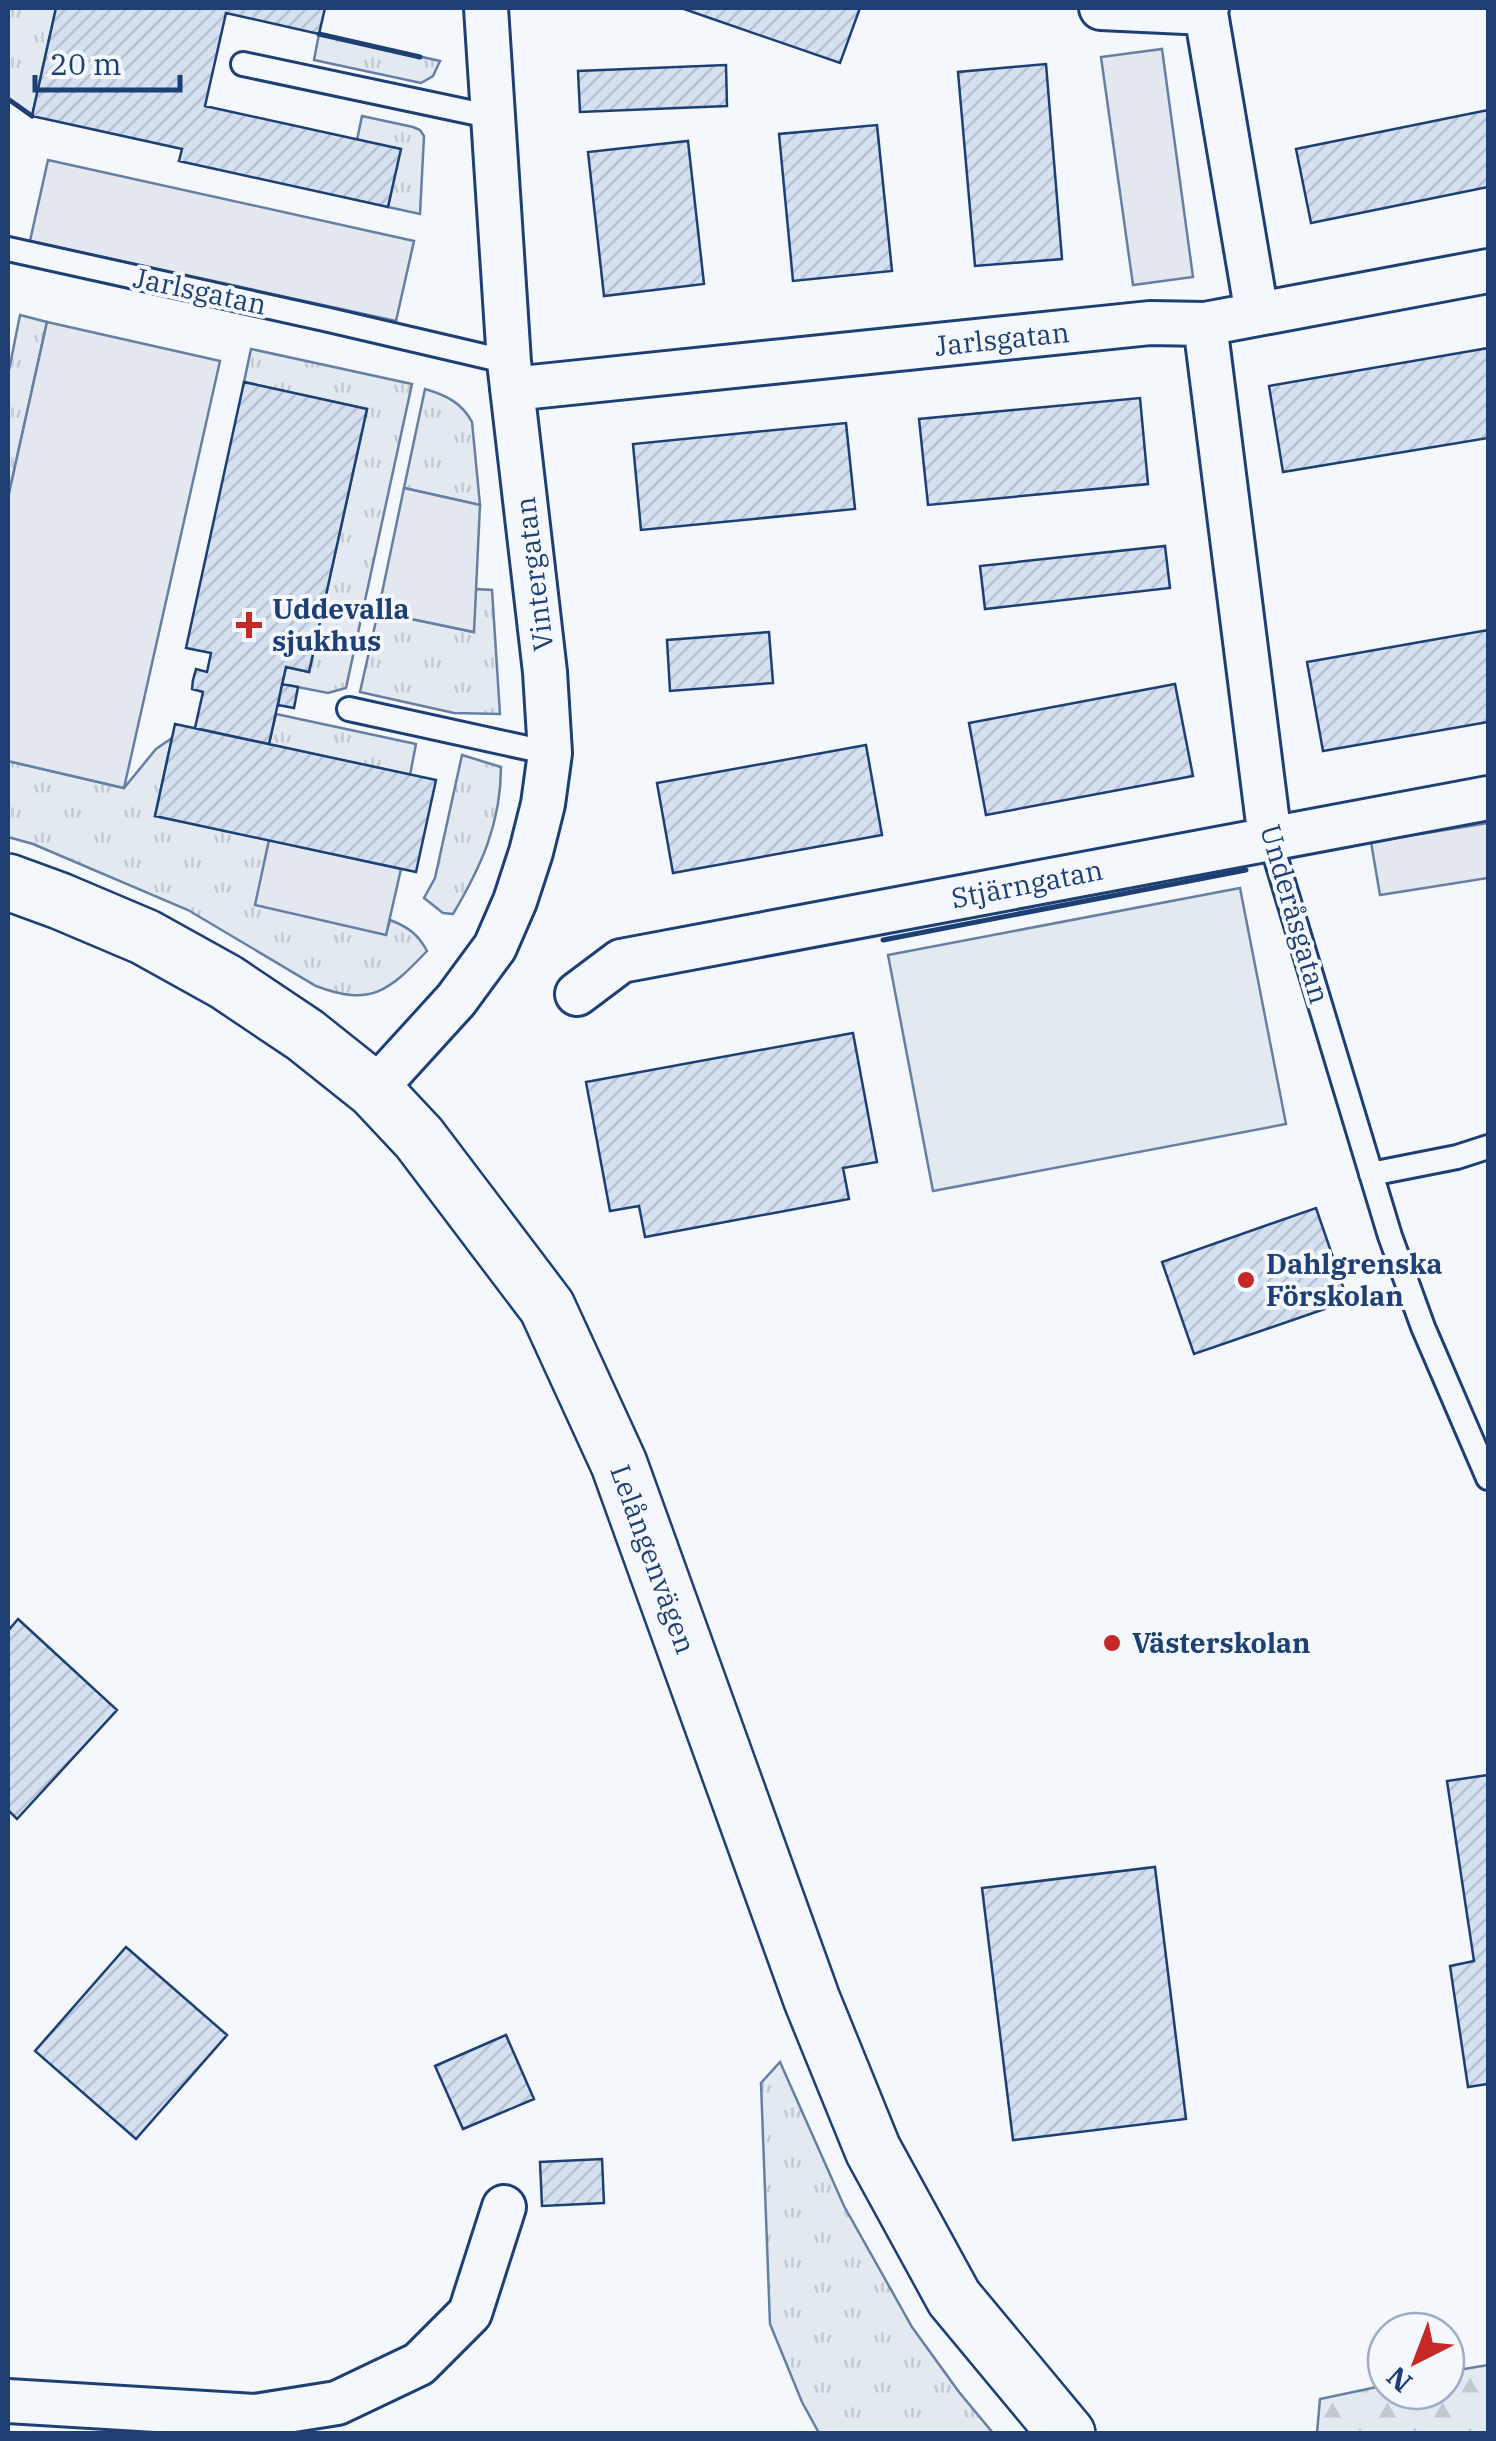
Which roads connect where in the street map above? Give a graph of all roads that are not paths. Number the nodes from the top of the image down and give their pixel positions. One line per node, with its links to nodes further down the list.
1 (486, 8): 5 (street, Vintergatan)
2 (1100, 8): 3 (street)
3 (1206, 10): 8 (street)
4 (242, 64): 5 (lane)
5 (493, 117): 10 (street, Vintergatan)
6 (8, 249): 10 (lane, Jarlsgatan)
7 (1488, 271): 8 (street, Jarlsgatan)
8 (1256, 314): 9 (street, Jarlsgatan)
9 (1205, 324): 10 (street, Jarlsgatan); 14 (street, Underåsgatan)
10 (510, 376): 12 (street, Vintergatan)
11 (349, 709): 12 (lane)
12 (550, 753): 17 (street, Vintergatan)
13 (1488, 798): 14 (street, Stjärngatan)
14 (1270, 839): 16 (street, Stjärngatan); 19 (lane, Underåsgatan)
15 (8, 882): 17 (street, Lelångenvägen)
16 (577, 994)
17 (374, 1090): 23 (street, Lelångenvägen)
18 (1488, 1147): 19 (lane)
19 (1371, 1174): 20 (lane, Underåsgatan)
20 (1488, 1478)
21 (504, 2207): 22 (street)
22 (8, 2401)
23 (1067, 2434)

